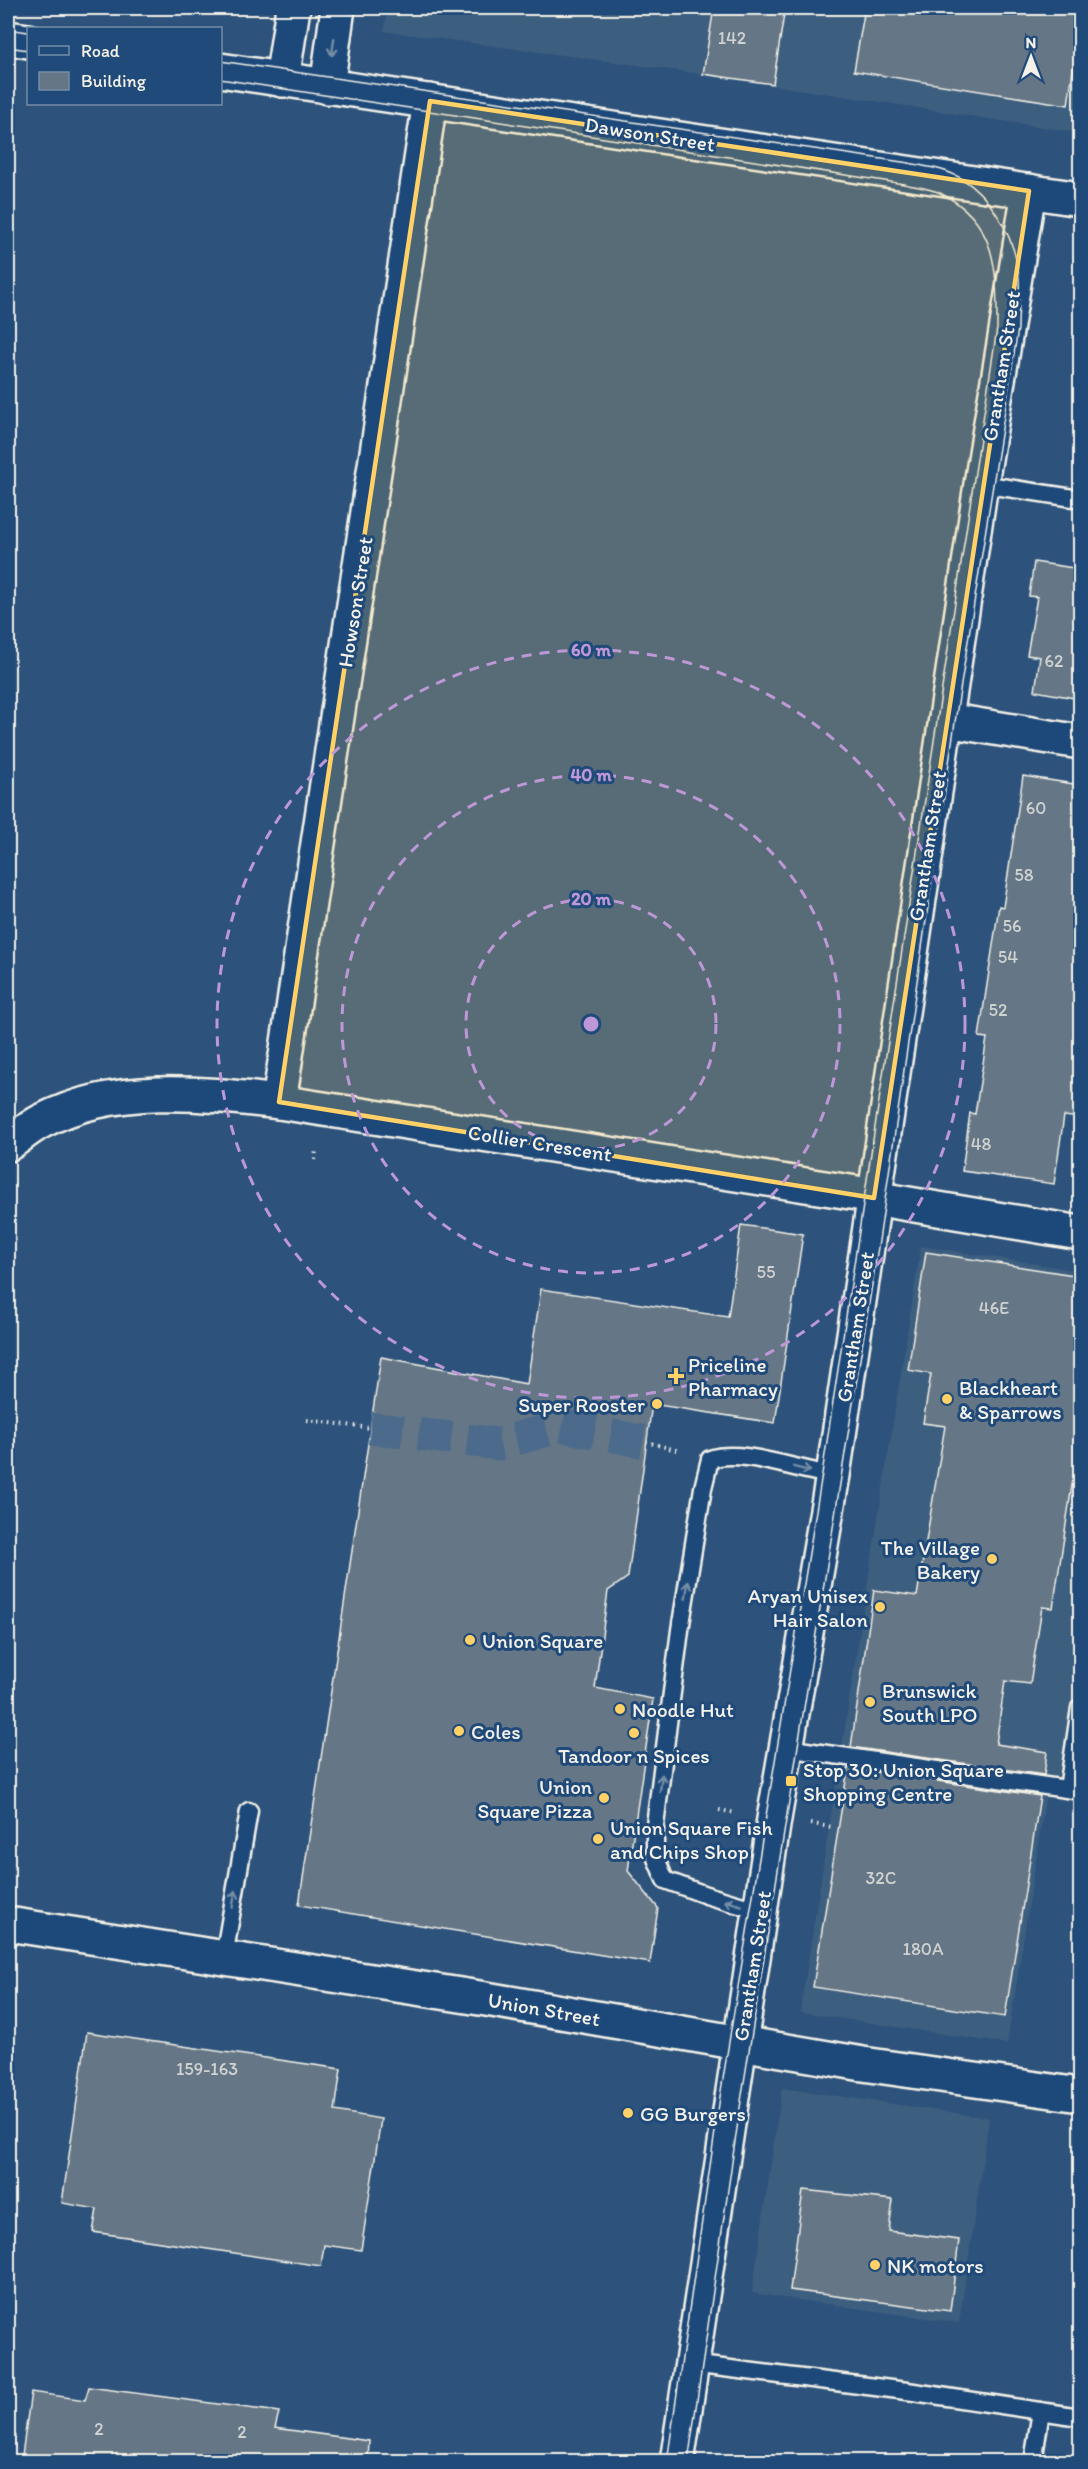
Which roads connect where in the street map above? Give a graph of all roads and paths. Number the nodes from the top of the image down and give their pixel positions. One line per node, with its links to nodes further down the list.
1 (293, 8): 6 (street)
2 (338, 8): 7 (street, one-way to 7)
3 (8, 38): 4 (street)
4 (27, 41)
5 (222, 70): 6 (street, Dawson Street)
6 (282, 80): 7 (street, Dawson Street)
7 (327, 87): 8 (street, Dawson Street)
8 (430, 101): 9 (street, Dawson Street); 15 (street, Howson Street)
9 (1029, 191): 10 (street, Dawson Street); 11 (street, Grantham Street)
10 (1080, 199)
11 (981, 484): 12 (lane); 13 (street, Grantham Street)
12 (1080, 499)
13 (946, 720): 14 (street); 19 (street, Grantham Street)
14 (1080, 742)
15 (279, 1102): 16 (street, Collier Crescent); 19 (street, Collier Crescent)
16 (8, 1144)
17 (316, 1149): 18 (path)
18 (315, 1160)
19 (874, 1198): 20 (street, Collier Crescent); 25 (street, Grantham Street)
20 (1080, 1233)
21 (306, 1420): 22 (path)
22 (370, 1428)
23 (646, 1442): 24 (path)
24 (710, 1459): 25 (lane, one-way to 25); 30 (lane, one-way to 24)
25 (832, 1475): 27 (street, Grantham Street)
26 (1080, 1708): 28 (lane)
27 (786, 1748): 28 (lane); 30 (street, Grantham Street)
28 (1074, 1790)
29 (249, 1811): 32 (lane, one-way to 29)
30 (760, 1911): 33 (street, Grantham Street)
31 (8, 1924): 32 (street, Union Street)
32 (224, 1957): 33 (street, Union Street)
33 (740, 2043): 34 (street, Union Street); 35 (street, Grantham Street)
34 (1080, 2095)
35 (691, 2364): 36 (lane); 38 (street, Grantham Street)
36 (1041, 2411): 37 (lane); 39 (lane)
37 (1080, 2417)
38 (677, 2462)
39 (1033, 2462)

